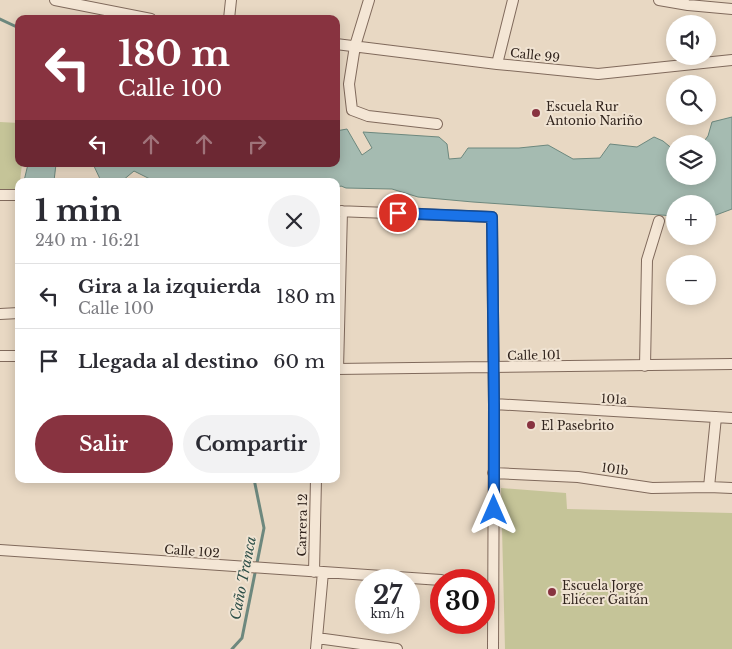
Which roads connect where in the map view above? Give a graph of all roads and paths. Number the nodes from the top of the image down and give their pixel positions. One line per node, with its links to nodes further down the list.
1 (55, 0): 6 (street)
2 (231, 0): 9 (street)
3 (370, 0): 11 (street)
4 (513, 0): 13 (street)
5 (658, 0): 7 (street)
6 (92, 4): 8 (street)
7 (732, 9)
8 (135, 15)
9 (229, 15)
10 (340, 44): 11 (street, Calle 99)
11 (355, 46): 13 (street, Calle 99); 14 (street)
12 (732, 60): 13 (street, Calle 99)
13 (497, 64)
14 (437, 124)
15 (0, 195): 16 (street)
16 (15, 195)
17 (340, 211): 25 (street)
18 (659, 221): 24 (street)
19 (15, 313): 20 (street)
20 (0, 314)
21 (0, 356): 22 (street)
22 (15, 356)
23 (732, 364): 24 (street, Calle 101)
24 (645, 366): 25 (street, Calle 101)
25 (493, 368): 26 (street, Calle 101); 27 (street)
26 (340, 369)
27 (494, 404): 28 (street, 101a); 30 (street)
28 (716, 417): 29 (street, 101a); 32 (street)
29 (732, 418)
30 (494, 473): 32 (street, 101b); 35 (street)
31 (316, 483): 36 (street, Carrera 12)
32 (709, 487): 33 (street, 101b)
33 (732, 488)
34 (0, 550): 36 (street, Calle 102)
35 (490, 569)
36 (318, 572): 37 (street, Calle 102); 39 (street, Carrera 12)
37 (430, 579)
38 (493, 634): 42 (street)
39 (317, 638): 40 (street, Carrera 12); 41 (street)
40 (316, 649)
41 (397, 649)
42 (494, 649)

